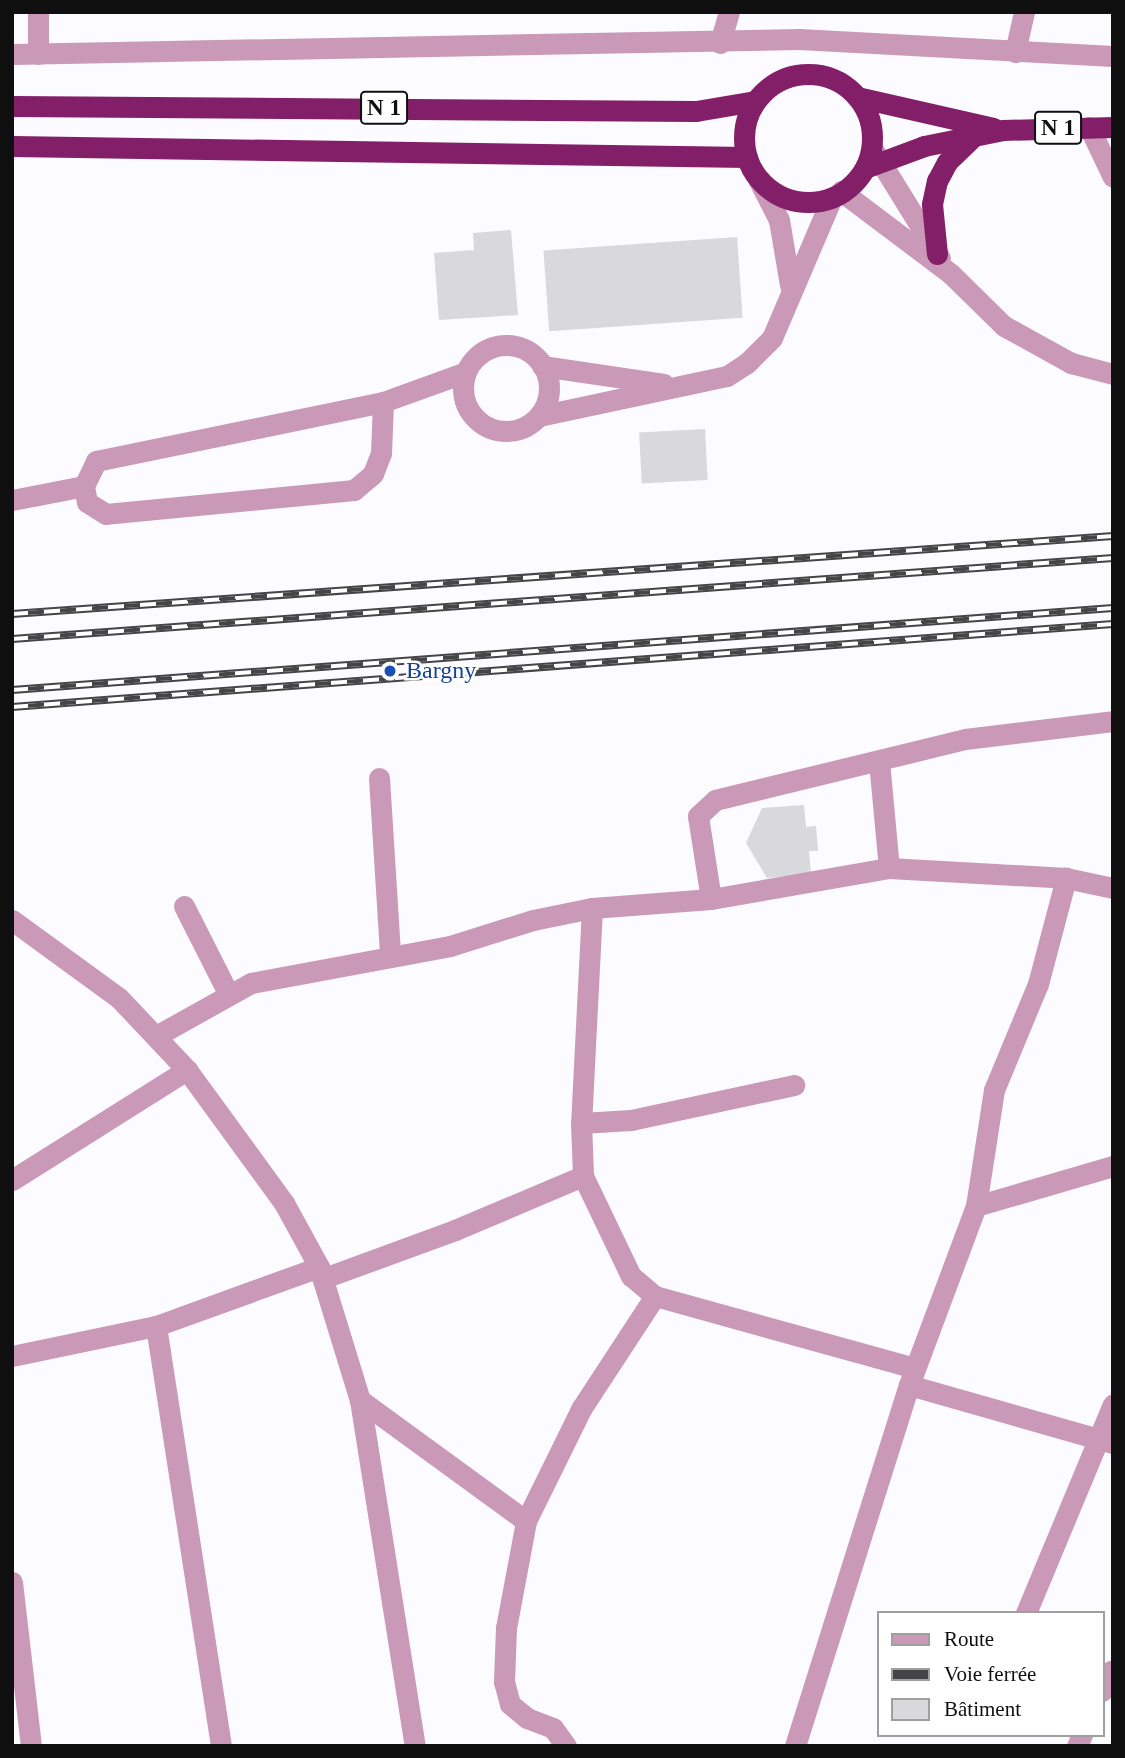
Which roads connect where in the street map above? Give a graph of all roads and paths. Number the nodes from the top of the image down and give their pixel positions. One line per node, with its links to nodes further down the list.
1 (38, 12): 7 (street)
2 (729, 12): 4 (street)
3 (1024, 12): 5 (street)
4 (720, 43): 5 (street); 7 (street)
5 (1015, 52): 8 (street)
6 (12, 54): 7 (street)
7 (38, 54)
8 (1113, 56)
9 (856, 97): 10 (highway, N 1); 14 (highway, N 1); 18 (highway)
10 (755, 101): 11 (highway, N 1); 17 (highway)
11 (12, 106)
12 (1089, 127): 13 (highway, N 1); 14 (highway, N 1); 20 (street)
13 (1113, 127)
14 (1003, 130): 15 (highway, N 1)
15 (975, 136): 18 (highway, N 1); 22 (highway)
16 (12, 146): 17 (highway, N 1)
17 (747, 157): 19 (highway)
18 (872, 160): 21 (highway, N 1); 22 (street)
19 (757, 177): 21 (highway); 24 (street)
20 (1113, 177)
21 (836, 194): 23 (street); 24 (street)
22 (937, 254): 23 (street)
23 (951, 274): 27 (street)
24 (791, 290): 28 (street)
25 (542, 366): 26 (street); 28 (street); 30 (street)
26 (466, 372): 29 (street); 30 (street)
27 (1113, 374)
28 (676, 386): 30 (street)
29 (383, 402): 31 (street); 31 (street)
30 (539, 416)
31 (83, 486): 32 (street)
32 (12, 500)
33 (1113, 720): 34 (street)
34 (879, 761): 36 (street); 39 (street)
35 (379, 778): 43 (street)
36 (889, 868): 37 (street); 39 (street)
37 (1066, 877): 38 (street); 52 (street)
38 (1113, 888)
39 (711, 899): 41 (street)
40 (184, 906): 44 (street)
41 (592, 908): 43 (street); 48 (street)
42 (12, 920): 45 (street)
43 (390, 955): 44 (street)
44 (228, 993): 45 (street)
45 (156, 1036): 46 (street)
46 (187, 1070): 51 (street); 53 (street)
47 (794, 1085): 48 (street)
48 (581, 1123): 50 (street)
49 (1113, 1166): 52 (street)
50 (583, 1176): 53 (street); 54 (street)
51 (12, 1180)
52 (976, 1206): 57 (street)
53 (322, 1273): 55 (street); 58 (street)
54 (655, 1296): 57 (street); 61 (street)
55 (156, 1326): 56 (street); 65 (street)
56 (12, 1356)
57 (912, 1377): 60 (street); 68 (street)
58 (360, 1400): 61 (street); 66 (street)
59 (1113, 1404): 60 (street)
60 (1105, 1440): 63 (street)
61 (526, 1521): 67 (street)
62 (12, 1582): 64 (street)
63 (1027, 1611)
64 (31, 1746)
65 (221, 1746)
66 (415, 1746)
67 (566, 1746)
68 (795, 1746)

